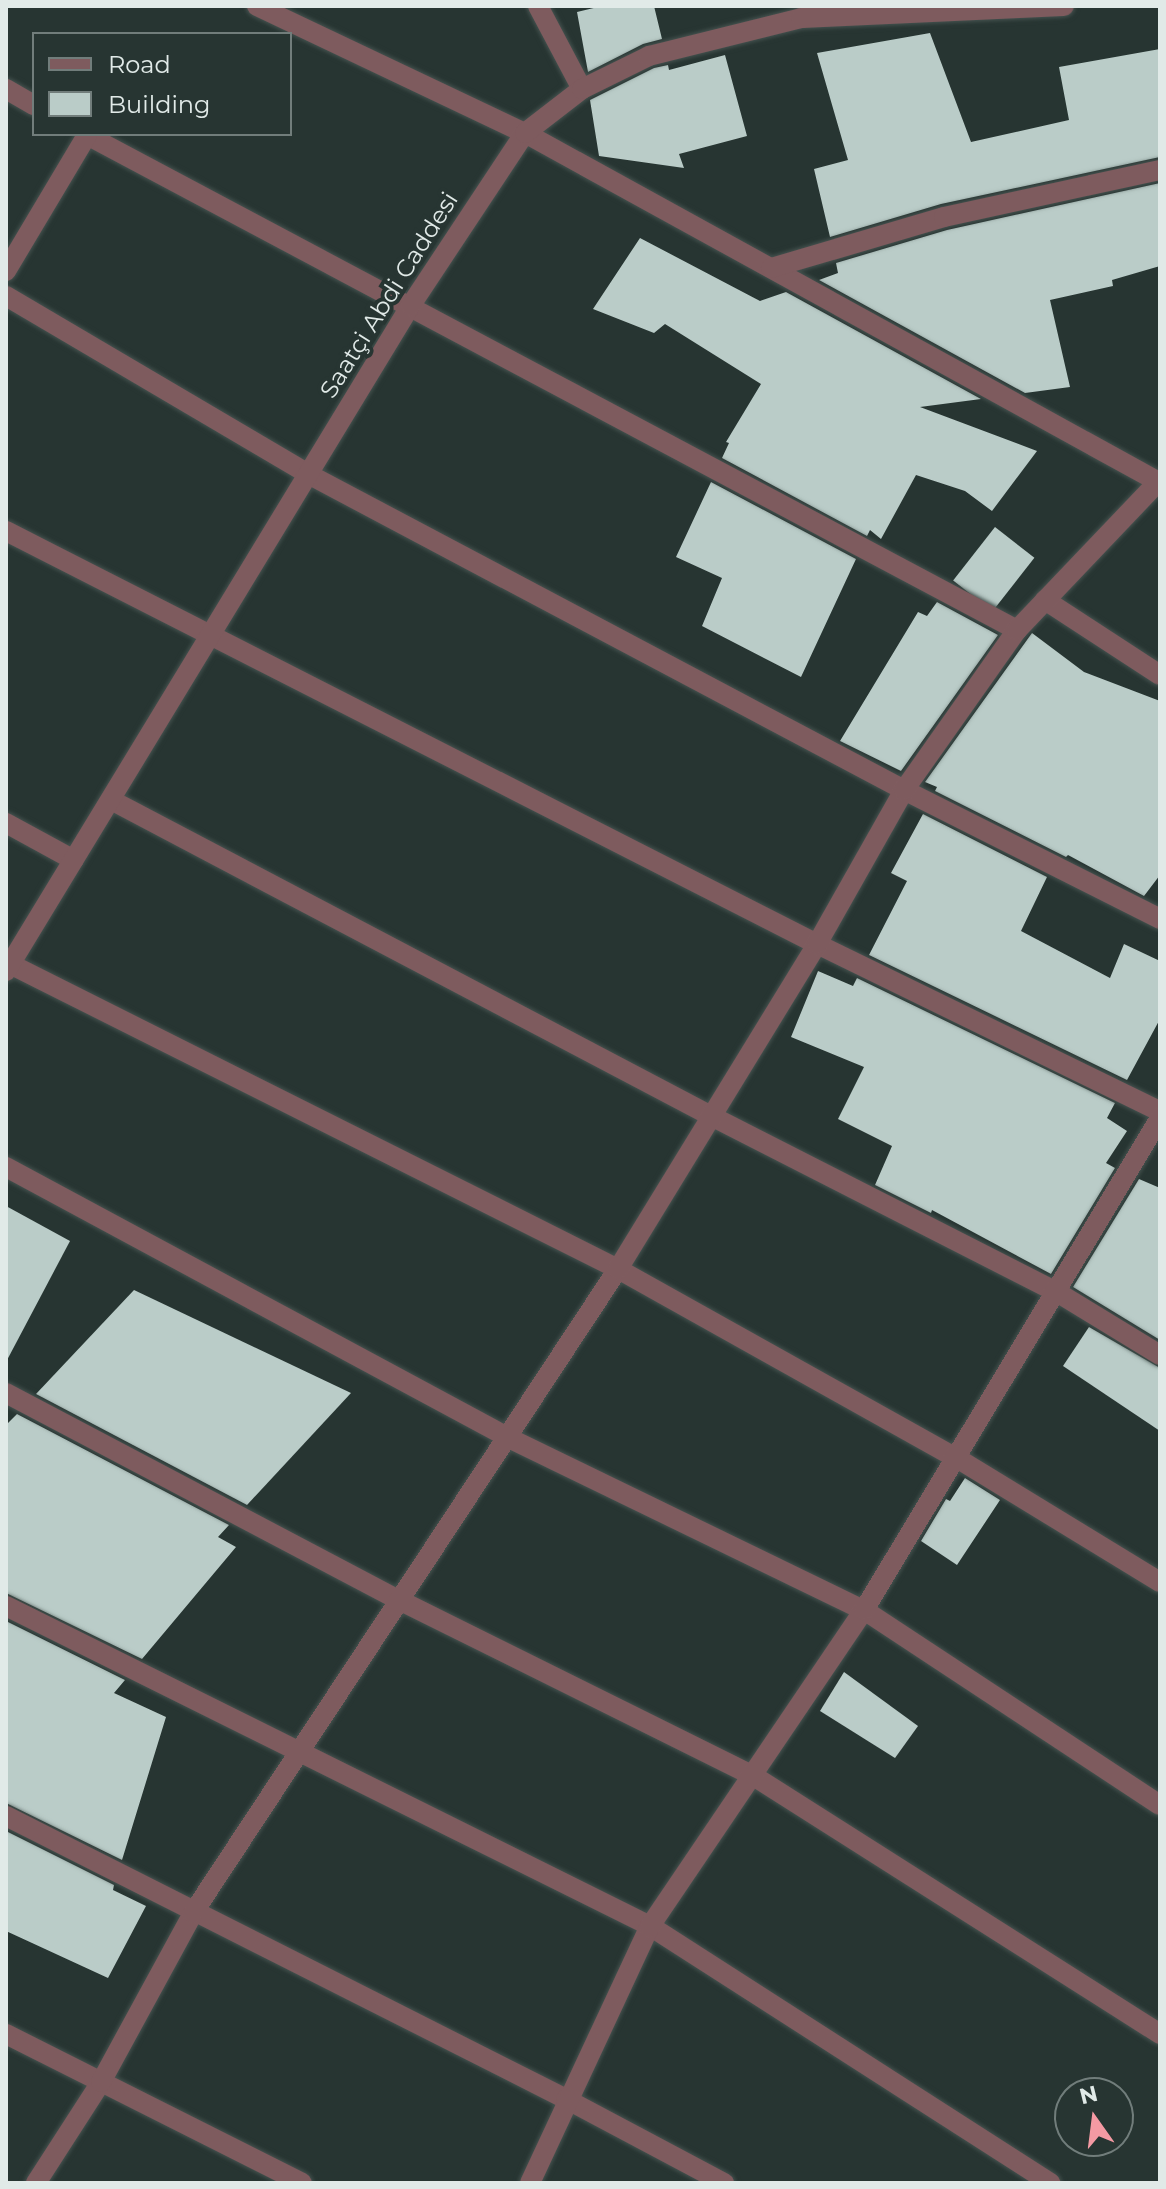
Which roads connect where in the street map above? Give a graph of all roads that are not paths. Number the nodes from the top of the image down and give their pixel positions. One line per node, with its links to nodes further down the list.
1 (257, 6): 7 (street)
2 (538, 6): 5 (street)
3 (1064, 6): 5 (street, Saatçi Abdi Caddesi)
4 (6, 89): 6 (street)
5 (582, 89): 7 (street, Saatçi Abdi Caddesi)
6 (32, 104)
7 (525, 133): 11 (street); 14 (street, Saatçi Abdi Caddesi)
8 (85, 136): 12 (street)
9 (90, 136): 14 (street)
10 (1160, 170): 11 (street)
11 (771, 268): 16 (street)
12 (6, 271)
13 (6, 296): 15 (street)
14 (411, 305): 15 (street, Saatçi Abdi Caddesi); 19 (street)
15 (308, 474): 20 (street, Saatçi Abdi Caddesi); 22 (street)
16 (1158, 481): 18 (street)
17 (6, 531): 20 (street)
18 (1045, 600): 19 (street); 21 (street)
19 (1017, 630): 22 (street)
20 (210, 636): 23 (street, Saatçi Abdi Caddesi); 27 (street)
21 (1160, 675)
22 (904, 790): 26 (street); 27 (street)
23 (111, 800): 25 (street, Saatçi Abdi Caddesi); 30 (street)
24 (6, 823): 25 (street)
25 (74, 860): 28 (street, Saatçi Abdi Caddesi)
26 (1160, 919)
27 (817, 944): 29 (street); 30 (street)
28 (7, 966): 33 (street)
29 (1160, 1111)
30 (711, 1116): 33 (street); 34 (street)
31 (1160, 1118): 34 (street)
32 (6, 1167): 37 (street)
33 (618, 1269): 37 (street); 38 (street)
34 (1055, 1291): 35 (street); 38 (street)
35 (1160, 1355)
36 (6, 1393): 40 (street)
37 (509, 1438): 40 (street); 42 (street)
38 (955, 1457): 39 (street); 42 (street)
39 (1160, 1582)
40 (399, 1600): 43 (street); 44 (street)
41 (6, 1606): 43 (street)
42 (864, 1610): 44 (street); 45 (street)
43 (297, 1752): 47 (street); 48 (street)
44 (752, 1775): 48 (street); 50 (street)
45 (1160, 1805)
46 (6, 1816): 47 (street)
47 (193, 1913): 51 (street); 52 (street)
48 (650, 1926): 52 (street); 57 (street)
49 (6, 2034): 51 (street)
50 (1160, 2034)
51 (101, 2082): 53 (street); 54 (street)
52 (566, 2099): 55 (street); 56 (street)
53 (36, 2183)
54 (302, 2183)
55 (530, 2183)
56 (724, 2183)
57 (1051, 2183)

